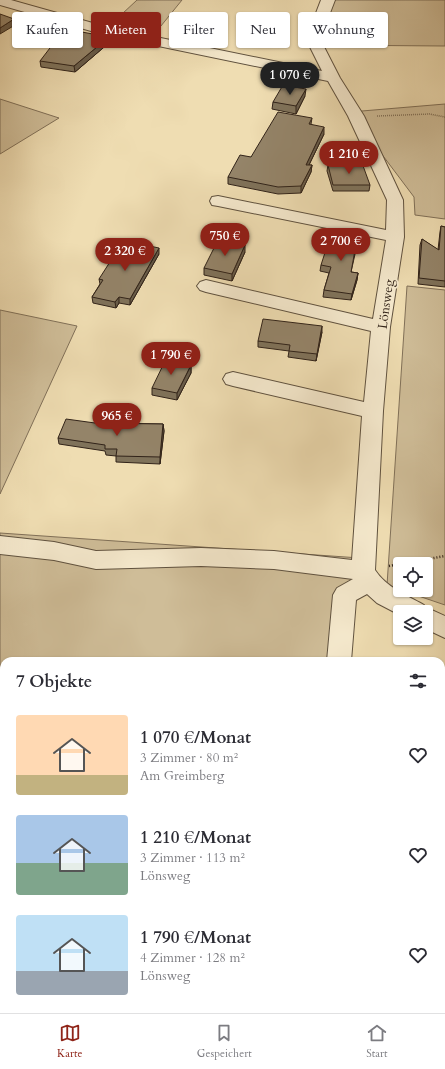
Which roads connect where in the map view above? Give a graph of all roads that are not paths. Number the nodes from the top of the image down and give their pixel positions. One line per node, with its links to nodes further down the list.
1 (328, 0): 3 (street, Lönsweg)
2 (0, 1): 3 (street)
3 (332, 78): 5 (street, Lönsweg)
4 (218, 201): 5 (street)
5 (394, 237): 7 (street, Lönsweg)
6 (206, 286): 7 (street)
7 (381, 327): 9 (street, Lönsweg)
8 (233, 379): 9 (street)
9 (373, 411): 11 (street, Lönsweg)
10 (0, 545): 11 (street)
11 (366, 577): 12 (street); 15 (street)
12 (403, 605)
13 (433, 622): 14 (street)
14 (445, 628)
15 (338, 657)

